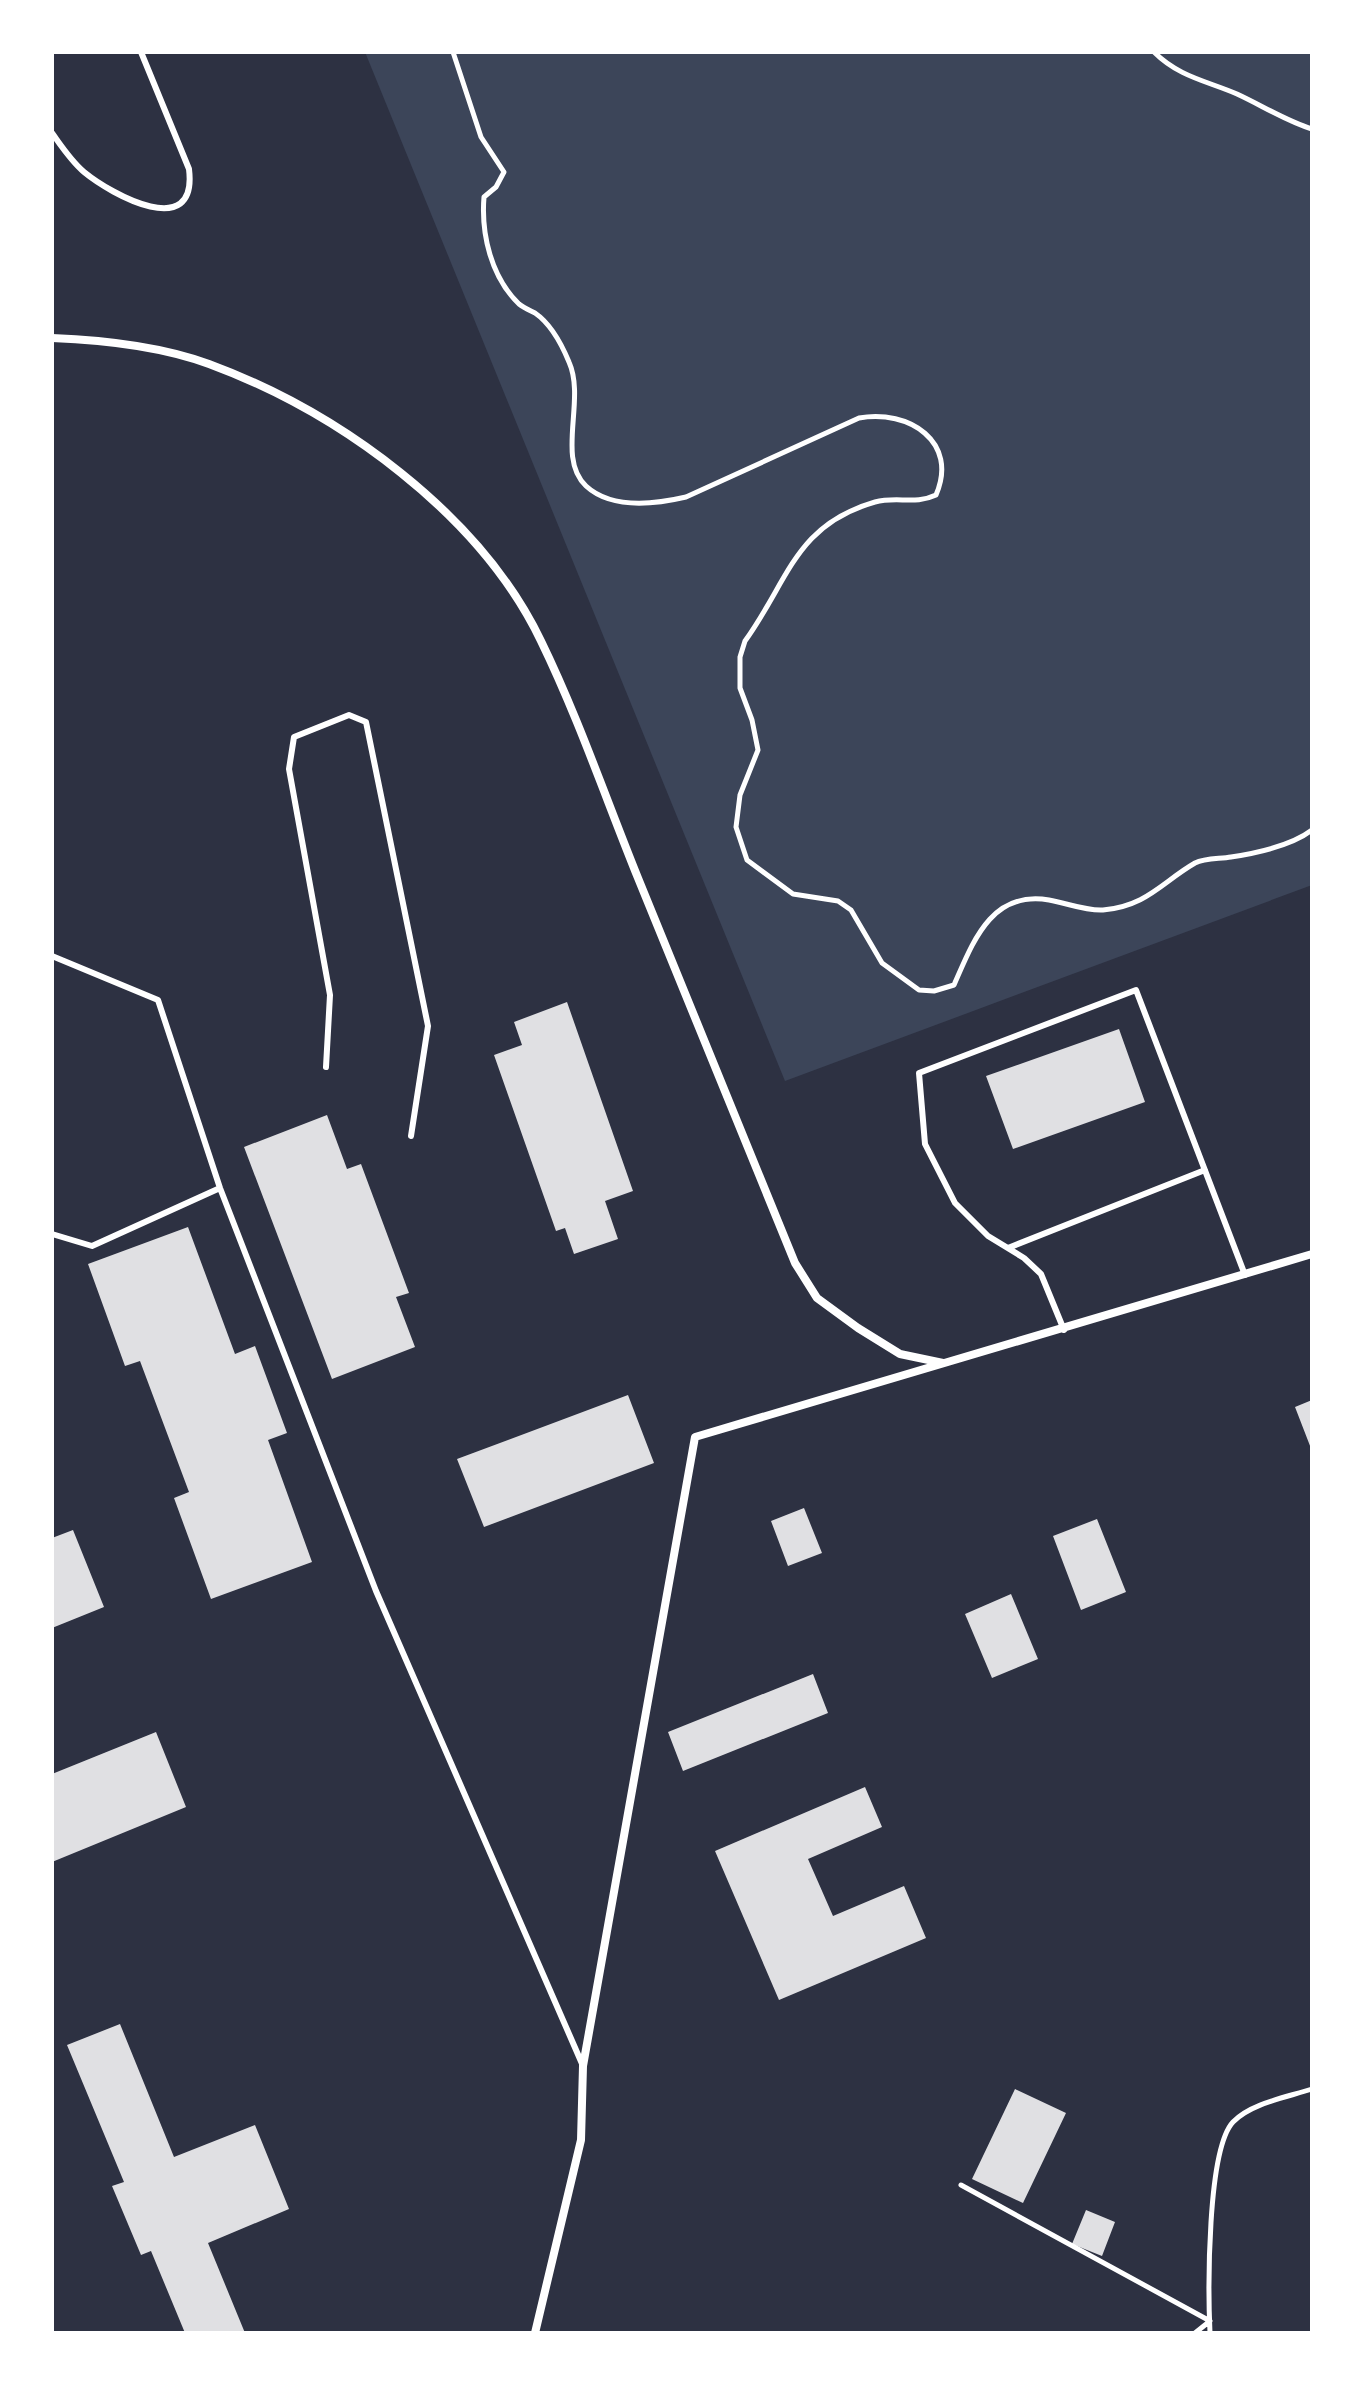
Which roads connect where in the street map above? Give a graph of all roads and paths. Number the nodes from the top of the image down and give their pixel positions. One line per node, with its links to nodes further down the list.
1 (141, 52): 5 (lane)
2 (453, 52): 7 (path)
3 (1154, 52): 4 (path)
4 (1312, 129)
5 (52, 133)
6 (52, 338): 18 (street)
7 (1312, 830)
8 (52, 956): 12 (lane)
9 (326, 1067): 10 (lane)
10 (411, 1136)
11 (1205, 1170): 14 (lane); 14 (lane); 16 (lane)
12 (220, 1188): 13 (lane); 19 (lane)
13 (52, 1234)
14 (1008, 1248): 17 (lane)
15 (1312, 1254): 16 (street)
16 (1245, 1275): 17 (street)
17 (1064, 1330): 18 (street)
18 (948, 1364): 19 (street)
19 (583, 2066): 23 (street)
20 (1312, 2089): 22 (path)
21 (961, 2185): 22 (path)
22 (1210, 2321): 24 (path); 25 (path)
23 (535, 2333)
24 (1195, 2333)
25 (1210, 2333)

